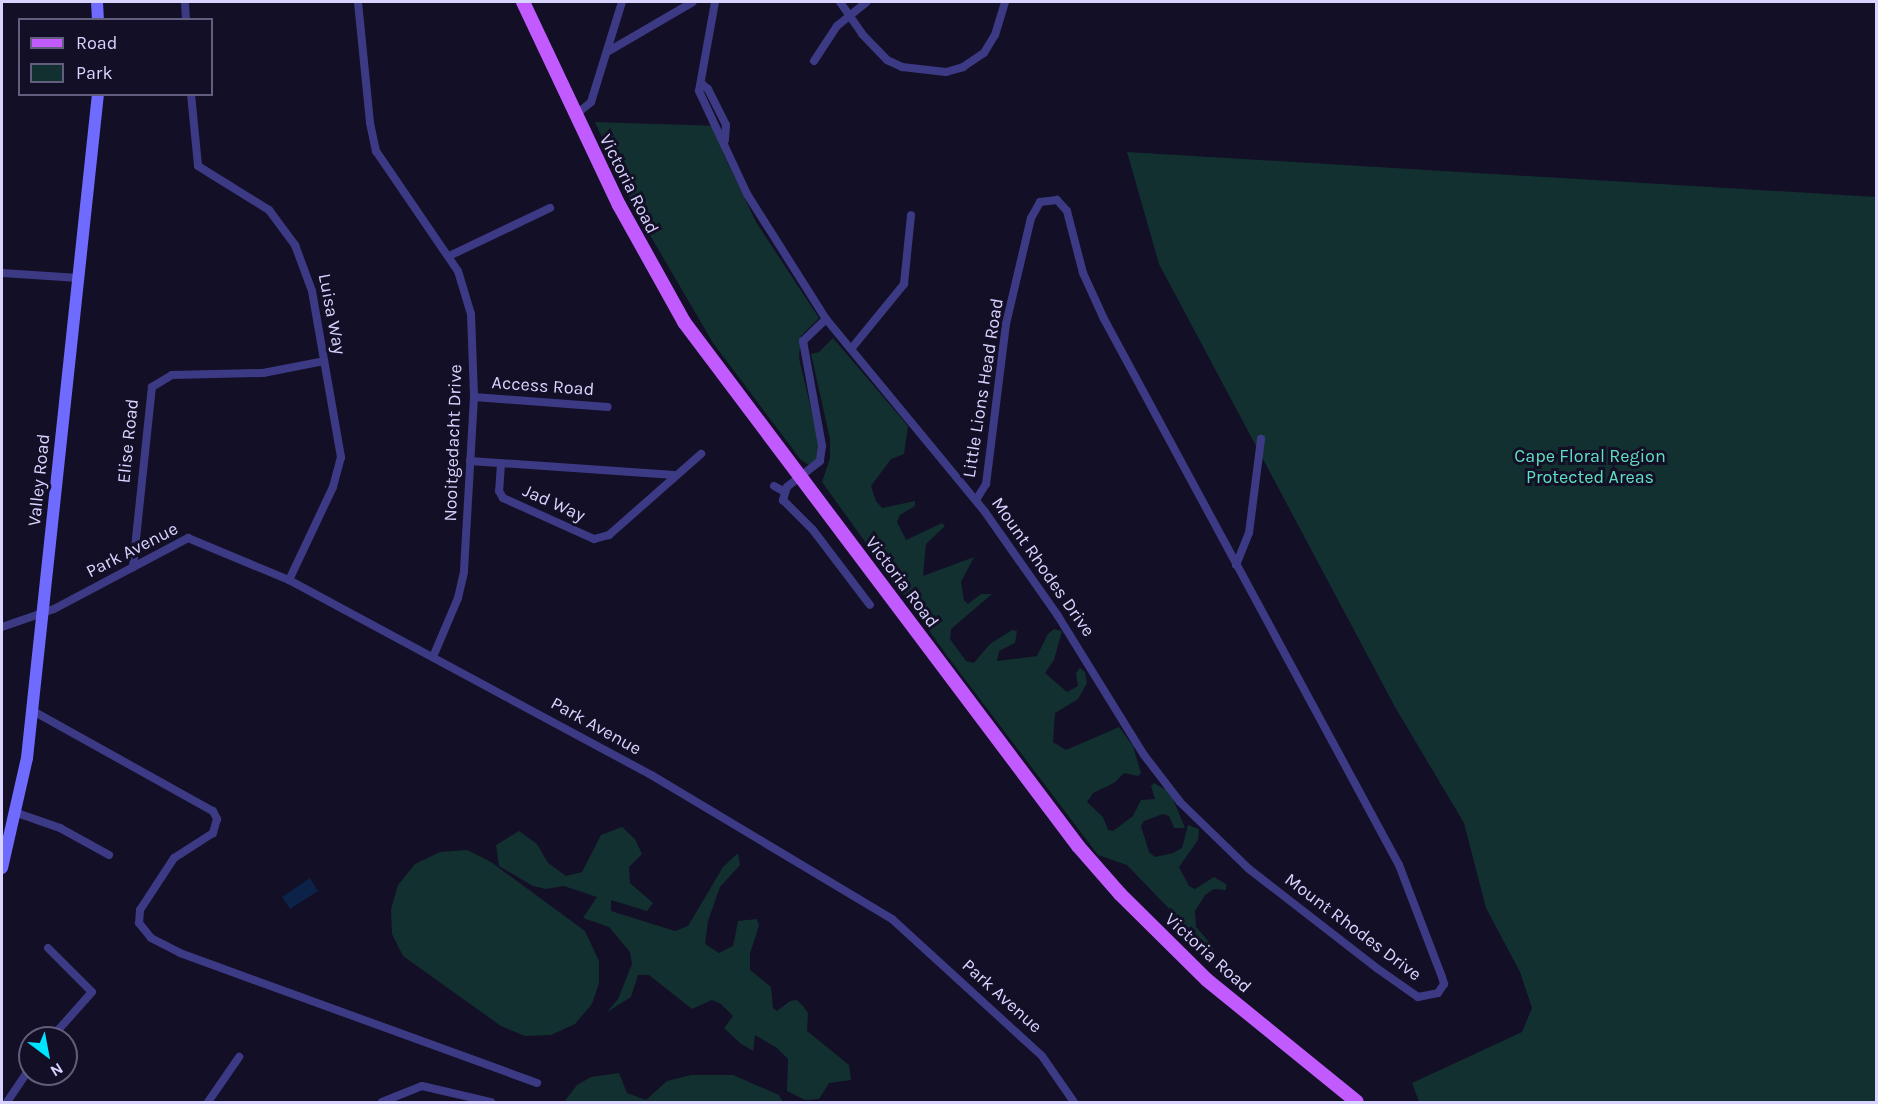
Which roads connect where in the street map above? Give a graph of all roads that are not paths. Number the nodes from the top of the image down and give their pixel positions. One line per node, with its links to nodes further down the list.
1 (97, 2): 12 (street)
2 (185, 2): 13 (street)
3 (358, 2): 22 (street, Nooitgedacht Drive)
4 (523, 2): 18 (main road, Victoria Road)
5 (622, 2): 14 (street)
6 (693, 2): 14 (street)
7 (715, 2): 25 (street, Mount Rhodes Drive)
8 (840, 2): 11 (street)
9 (867, 2): 11 (street)
10 (1005, 2): 11 (street)
11 (849, 15): 15 (street)
12 (98, 18)
13 (186, 18)
14 (607, 52): 18 (street)
15 (814, 61)
16 (98, 96): 24 (street, Valley Road)
17 (190, 96): 27 (street, Luisa Way)
18 (574, 116): 35 (main road, Victoria Road)
19 (1064, 206): 38 (street, Little Lions Head Road); 39 (street, Mount Rhodes Drive)
20 (550, 208): 22 (street)
21 (912, 215): 26 (street)
22 (449, 256): 28 (street, Nooitgedacht Drive)
23 (2, 273): 24 (street)
24 (80, 278): 43 (street, Valley Road)
25 (826, 319): 26 (street, Mount Rhodes Drive); 35 (street)
26 (851, 349): 38 (street, Mount Rhodes Drive)
27 (324, 361): 40 (street, Elise Road); 41 (street, Luisa Way)
28 (474, 397): 29 (street, Access Road); 32 (street, Nooitgedacht Drive)
29 (608, 407)
30 (1261, 439): 39 (street)
31 (701, 454): 34 (street, Jad Way)
32 (470, 461): 33 (street, Jad Way); 45 (street, Nooitgedacht Drive)
33 (501, 464): 34 (street, Jad Way); 34 (street, Jad Way)
34 (675, 475)
35 (800, 476): 37 (street); 60 (main road, Victoria Road)
36 (774, 486): 37 (street)
37 (783, 491): 42 (street)
38 (976, 500): 39 (street, Mount Rhodes Drive)
39 (1236, 565)
40 (133, 567): 41 (street, Park Avenue); 43 (street, Park Avenue)
41 (289, 580): 45 (street, Park Avenue)
42 (870, 605)
43 (43, 613): 44 (street, Park Avenue); 46 (street, Valley Road)
44 (2, 627)
45 (433, 657): 59 (street, Park Avenue)
46 (33, 711): 47 (street, Valley Road); 53 (street)
47 (17, 813): 48 (street); 49 (street, Valley Road)
48 (109, 855)
49 (3, 859)
50 (48, 948): 51 (street)
51 (62, 1026)
52 (239, 1057): 56 (street)
53 (537, 1083)
54 (18, 1086): 55 (street)
55 (7, 1102)
56 (208, 1102)
57 (382, 1102): 58 (street)
58 (491, 1102)
59 (1074, 1102)
60 (1357, 1102)

